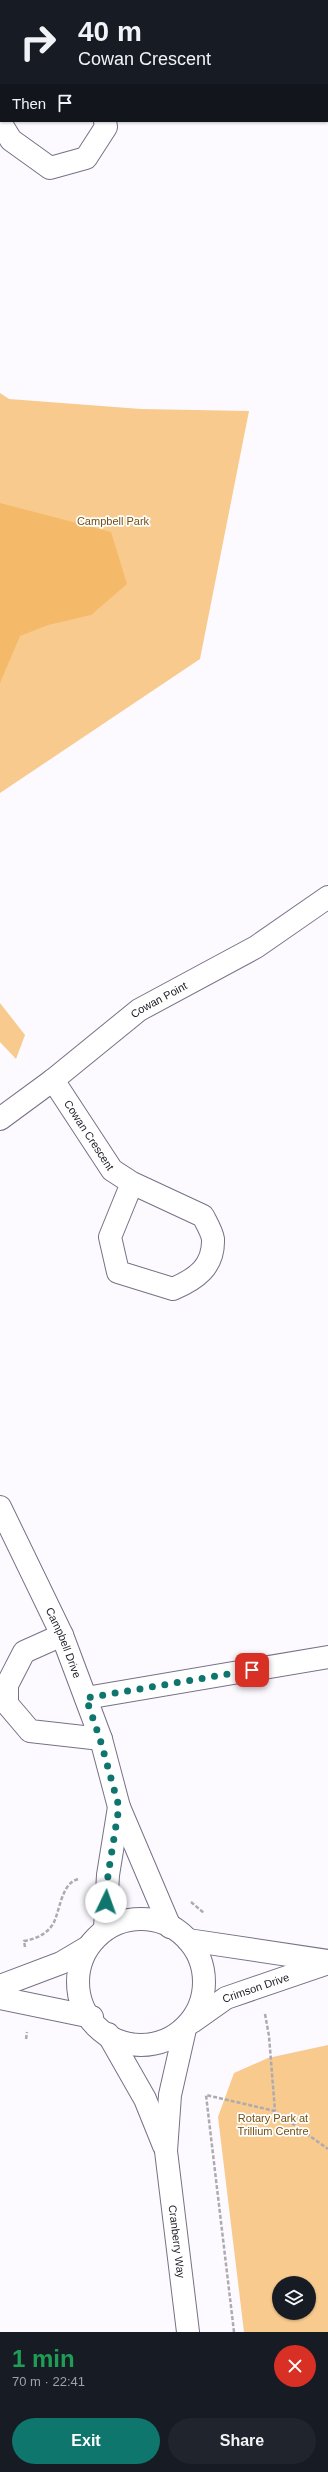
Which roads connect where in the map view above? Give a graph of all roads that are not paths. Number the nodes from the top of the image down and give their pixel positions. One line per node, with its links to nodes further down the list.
1 (0, 122): 2 (street)
2 (105, 122)
3 (328, 897): 4 (street, Cowan Point)
4 (53, 1080): 5 (street, Cowan Point); 6 (street, Cowan Crescent)
5 (0, 1120)
6 (132, 1183): 6 (street, Cowan Crescent)
7 (0, 1507): 8 (street, Campbell Drive)
8 (62, 1635): 10 (street, Campbell Drive); 11 (street)
9 (328, 1657): 10 (street)
10 (86, 1698): 11 (street, Campbell Drive)
11 (100, 1739): 12 (street, Campbell Drive)
12 (119, 1807): 13 (street, Campbell Drive); 14 (street, Campbell Drive)
13 (170, 1927): 14 (street); 15 (street)
14 (105, 1928): 16 (street)
15 (188, 1940): 17 (street, Crimson Drive); 21 (street)
16 (88, 1947): 18 (street); 20 (street)
17 (328, 1962): 21 (street, Crimson Drive)
18 (0, 1986)
19 (0, 1998): 20 (street)
20 (92, 2017): 22 (street)
21 (187, 2026): 22 (street); 23 (street, Cranberry Way)
22 (108, 2034): 23 (street, Cranberry Way)
23 (166, 2151): 24 (street, Cranberry Way)
24 (188, 2332)

